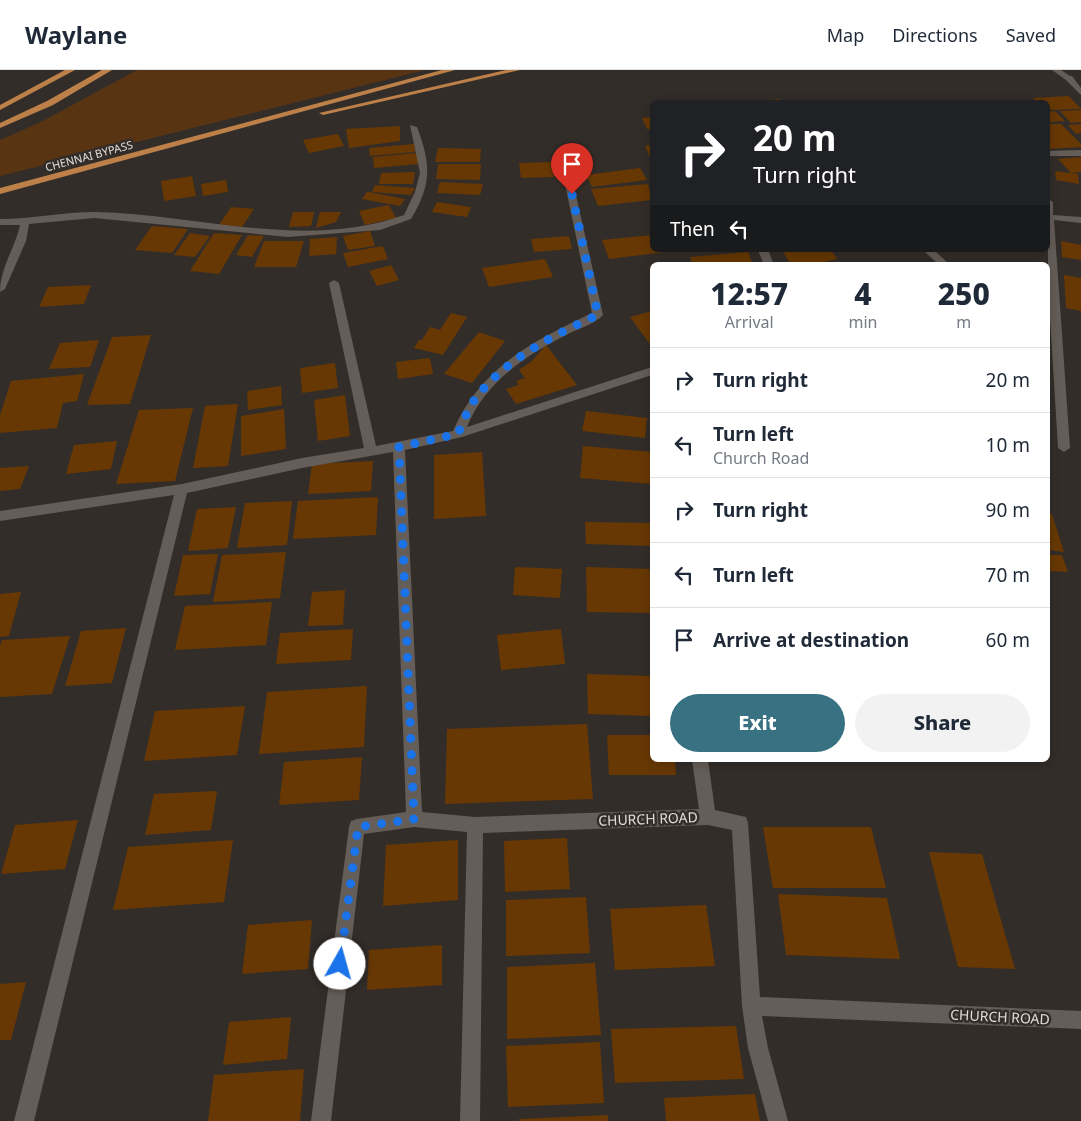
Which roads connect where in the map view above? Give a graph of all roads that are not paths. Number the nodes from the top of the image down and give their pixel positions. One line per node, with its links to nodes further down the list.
1 (71, 70): 7 (highway)
2 (108, 70): 8 (highway)
3 (451, 70): 10 (highway)
4 (516, 70): 10 (highway)
5 (1056, 70): 6 (street)
6 (1081, 93)
7 (0, 108)
8 (0, 126)
9 (414, 127): 18 (street)
10 (183, 142): 14 (highway, CHENNAI BYPASS)
11 (1081, 152): 12 (street)
12 (1050, 154)
13 (564, 160): 25 (street)
14 (0, 191)
15 (1050, 217): 16 (street); 21 (street)
16 (1081, 220)
17 (0, 222): 18 (street)
18 (25, 222): 23 (street)
19 (930, 252): 20 (street)
20 (942, 262)
21 (1050, 282): 27 (street)
22 (334, 283): 28 (street)
23 (0, 289)
24 (650, 372): 25 (street)
25 (458, 434): 26 (street)
26 (399, 447): 28 (street); 33 (street)
27 (1064, 448)
28 (371, 453): 29 (street)
29 (182, 489): 30 (street); 37 (street)
30 (0, 516)
31 (700, 762): 32 (street)
32 (708, 817): 34 (street, CHURCH ROAD); 35 (street, CHURCH ROAD)
33 (414, 819): 34 (street, CHURCH ROAD); 38 (street, CHURCH ROAD)
34 (475, 825): 39 (street)
35 (751, 1006): 36 (street, CHURCH ROAD); 40 (street)
36 (1081, 1020)
37 (24, 1121)
38 (321, 1121)
39 (470, 1121)
40 (778, 1121)

